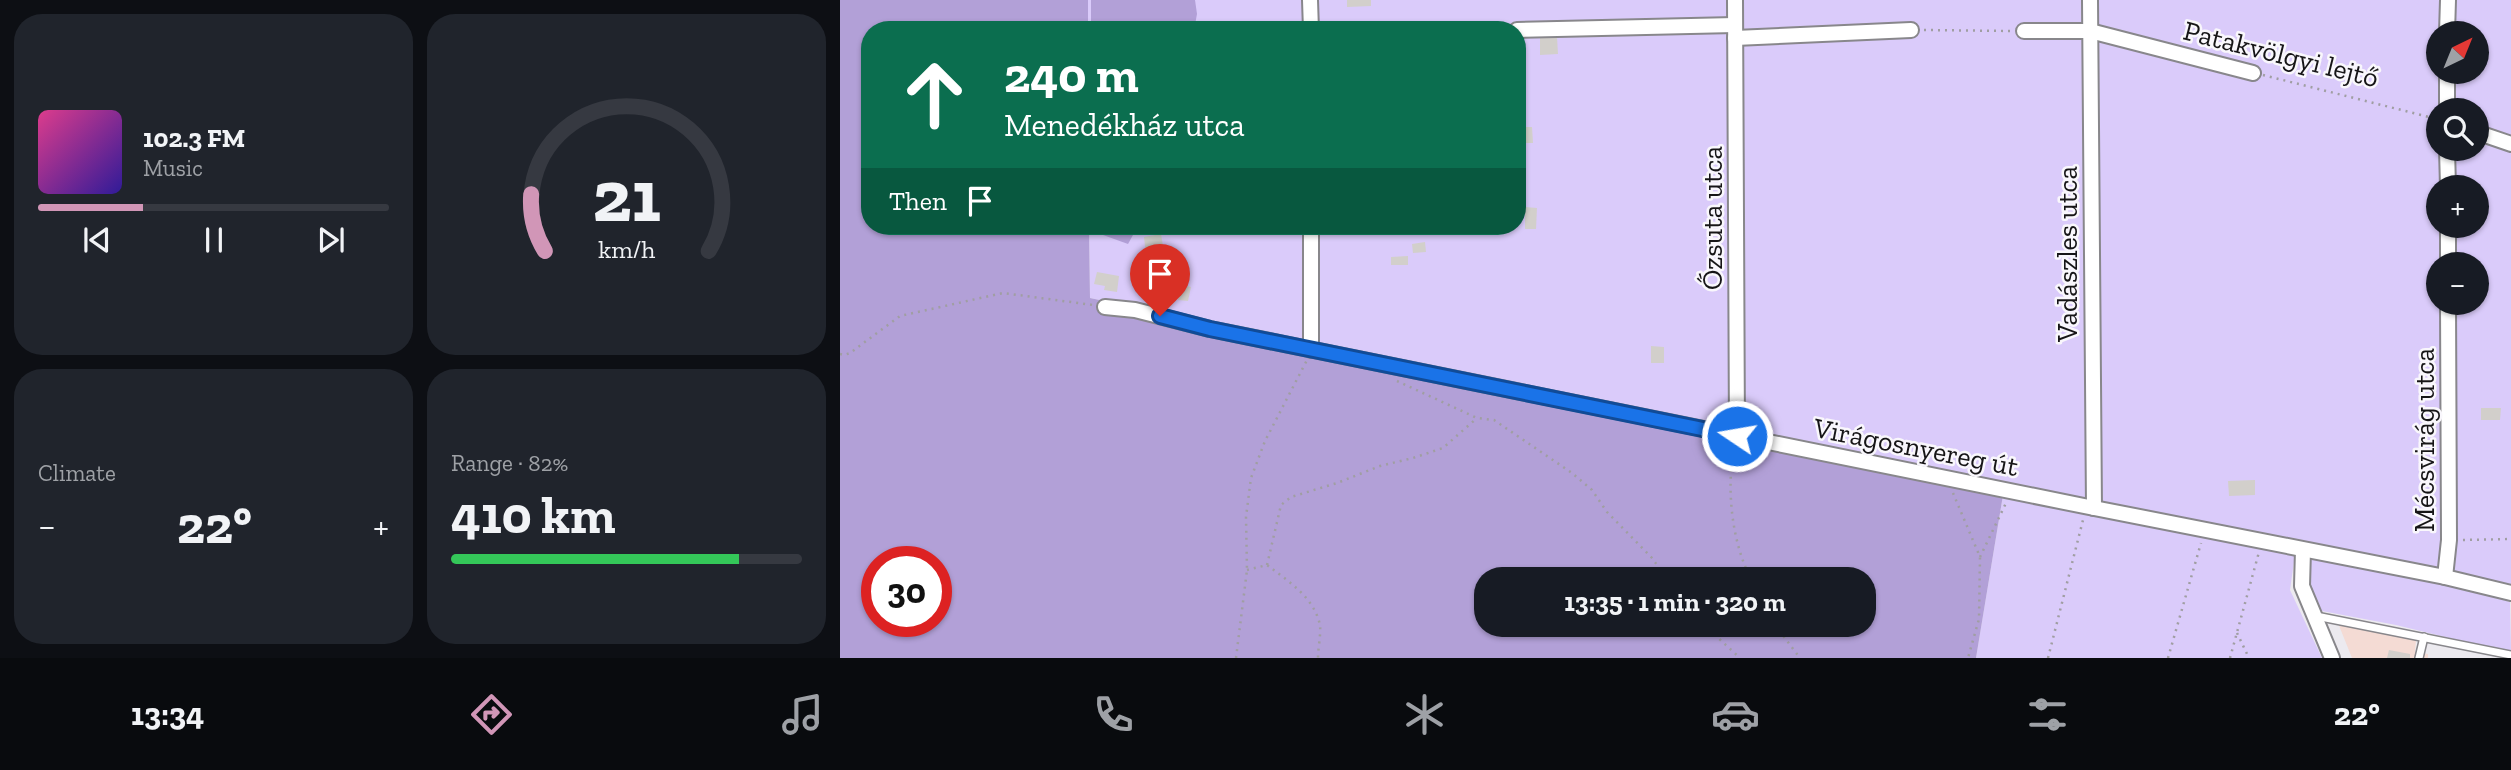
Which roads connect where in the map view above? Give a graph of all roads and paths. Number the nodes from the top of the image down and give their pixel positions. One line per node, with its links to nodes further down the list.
1 (1310, 0): 5 (street)
2 (1735, 0): 10 (street, Őzsuta utca)
3 (2090, 0): 11 (street, Vadászles utca)
4 (2448, 0): 6 (street)
5 (1311, 21)
6 (2448, 21)
7 (1526, 30): 10 (street)
8 (1911, 30): 9 (path); 10 (street)
9 (2024, 31): 11 (street, Patakvölgyi lejtő)
10 (1735, 32): 23 (street, Őzsuta utca)
11 (2090, 32): 12 (street, Patakvölgyi lejtő); 26 (street, Vadászles utca)
12 (2253, 72): 13 (path, Patakvölgyi lejtő)
13 (2426, 116)
14 (2489, 136): 15 (street)
15 (2511, 144)
16 (1311, 235): 19 (street)
17 (1105, 307): 19 (street, Virágosnyereg út); 20 (path)
18 (2448, 315): 28 (street, Mécsvirág utca)
19 (1311, 349): 21 (street, Virágosnyereg út); 36 (path)
20 (840, 354)
21 (1380, 364): 22 (path); 23 (street, Virágosnyereg út)
22 (1477, 418): 33 (path); 34 (path)
23 (1737, 436): 24 (street, Virágosnyereg út); 35 (path)
24 (1947, 478): 25 (street, Virágosnyereg út); 32 (path)
25 (2012, 491): 26 (street, Virágosnyereg út); 32 (path)
26 (2090, 508): 27 (street, Virágosnyereg út); 50 (path)
27 (2204, 530): 30 (street, Virágosnyereg út); 51 (path)
28 (2449, 540): 29 (path); 37 (street, Mécsvirág utca)
29 (2511, 540)
30 (2261, 542): 31 (street, Virágosnyereg út); 40 (path)
31 (2303, 550): 37 (street, Virágosnyereg út); 39 (street)
32 (1980, 557): 49 (path)
33 (1267, 565): 36 (path); 46 (path)
34 (1658, 567)
35 (1745, 567)
36 (1247, 570): 45 (path)
37 (2445, 577): 38 (street, Virágosnyereg út)
38 (2511, 593)
39 (2312, 615): 43 (lane); 54 (street)
40 (2237, 632): 52 (path); 53 (path)
41 (1717, 637): 47 (path)
42 (1784, 637): 48 (path)
43 (2424, 637): 44 (lane); 55 (lane)
44 (2511, 655)
45 (1236, 658)
46 (1318, 658)
47 (1740, 658)
48 (1800, 658)
49 (1968, 658)
50 (2048, 658)
51 (2168, 658)
52 (2230, 658)
53 (2249, 658)
54 (2332, 658)
55 (2419, 658)

